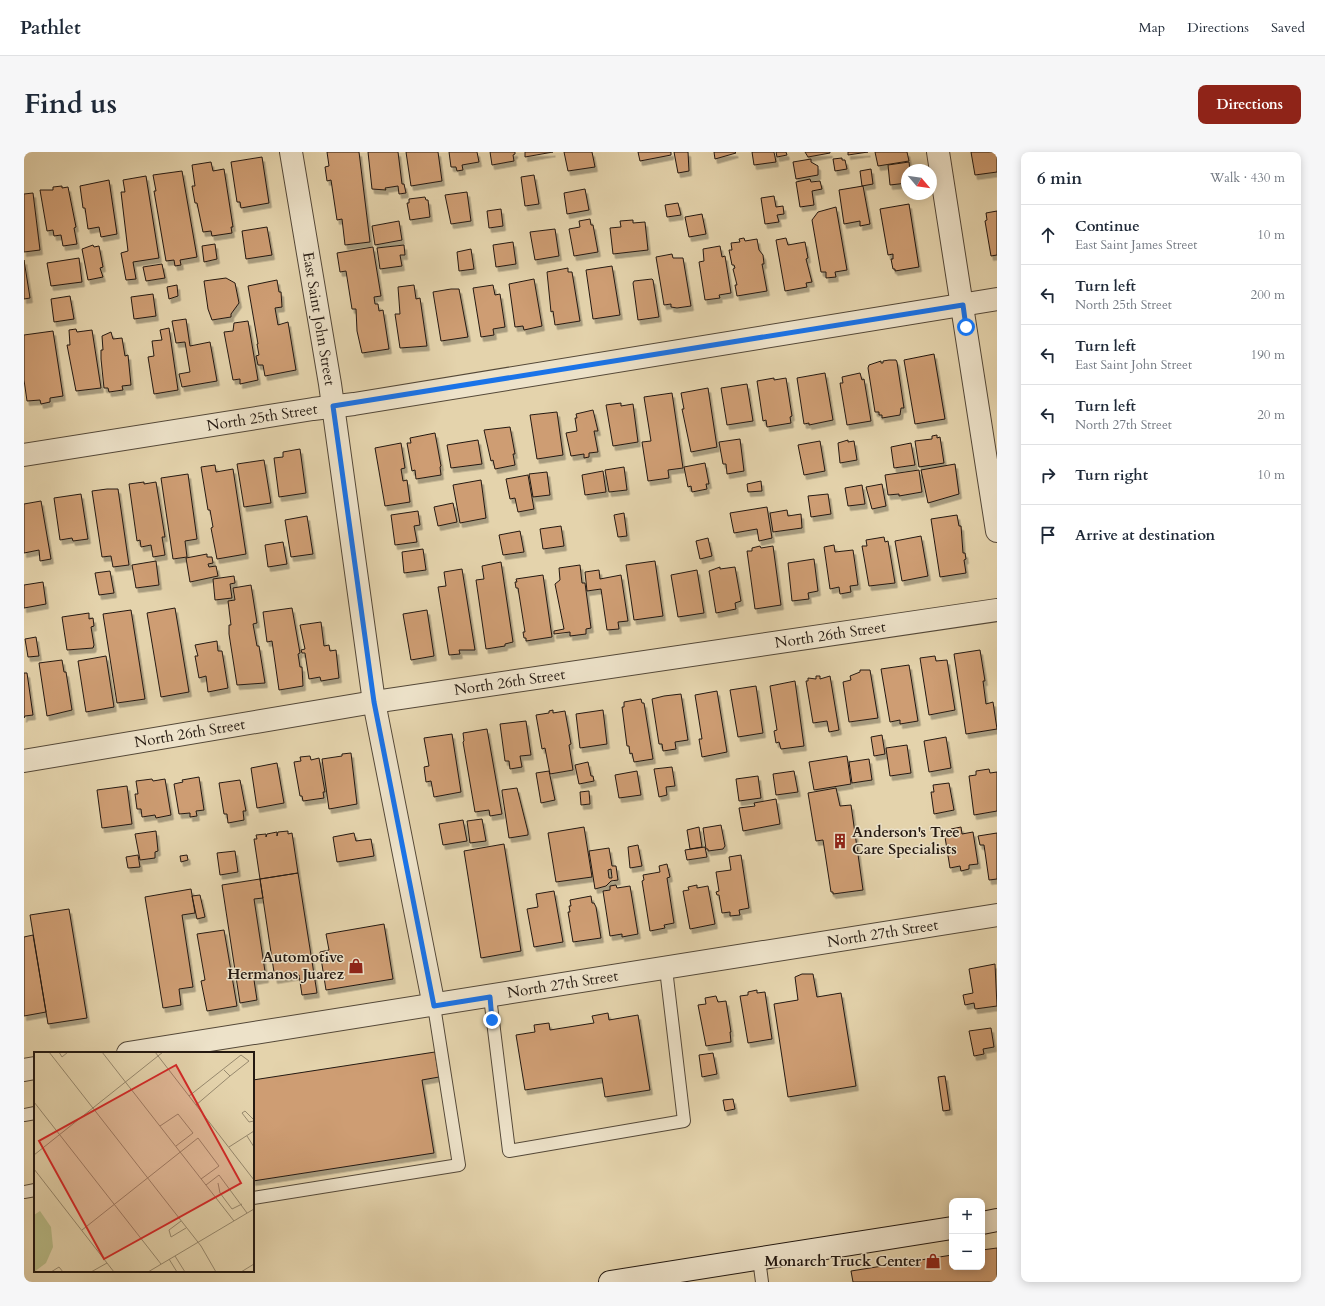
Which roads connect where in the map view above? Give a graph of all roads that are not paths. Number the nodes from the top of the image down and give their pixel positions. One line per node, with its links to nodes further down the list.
1 (291, 152): 5 (street, East Saint John Street)
2 (938, 152): 4 (street)
3 (997, 299): 4 (street, North 25th Street)
4 (963, 305): 5 (street, North 25th Street); 7 (street)
5 (333, 406): 6 (street, North 25th Street); 9 (street, East Saint John Street)
6 (24, 455)
7 (997, 531)
8 (997, 610): 9 (street, North 26th Street)
9 (374, 702): 10 (street, North 26th Street); 14 (street, East Saint John Street)
10 (24, 761)
11 (997, 916): 12 (street, North 27th Street)
12 (666, 969): 13 (street, North 27th Street); 13 (lane)
13 (490, 997): 14 (street, North 27th Street)
14 (434, 1006): 15 (street, North 27th Street); 23 (lane)
15 (189, 1048): 16 (street, North 27th Street)
16 (145, 1052)
17 (34, 1068): 18 (street)
18 (24, 1070)
19 (34, 1113): 20 (lane)
20 (24, 1115)
21 (34, 1190): 22 (lane)
22 (24, 1192)
23 (254, 1198)
24 (997, 1220): 25 (street)
25 (985, 1222)
26 (949, 1228): 27 (street)
27 (759, 1258): 28 (street); 30 (lane)
28 (680, 1277): 29 (street)
29 (610, 1282)
30 (762, 1282)

